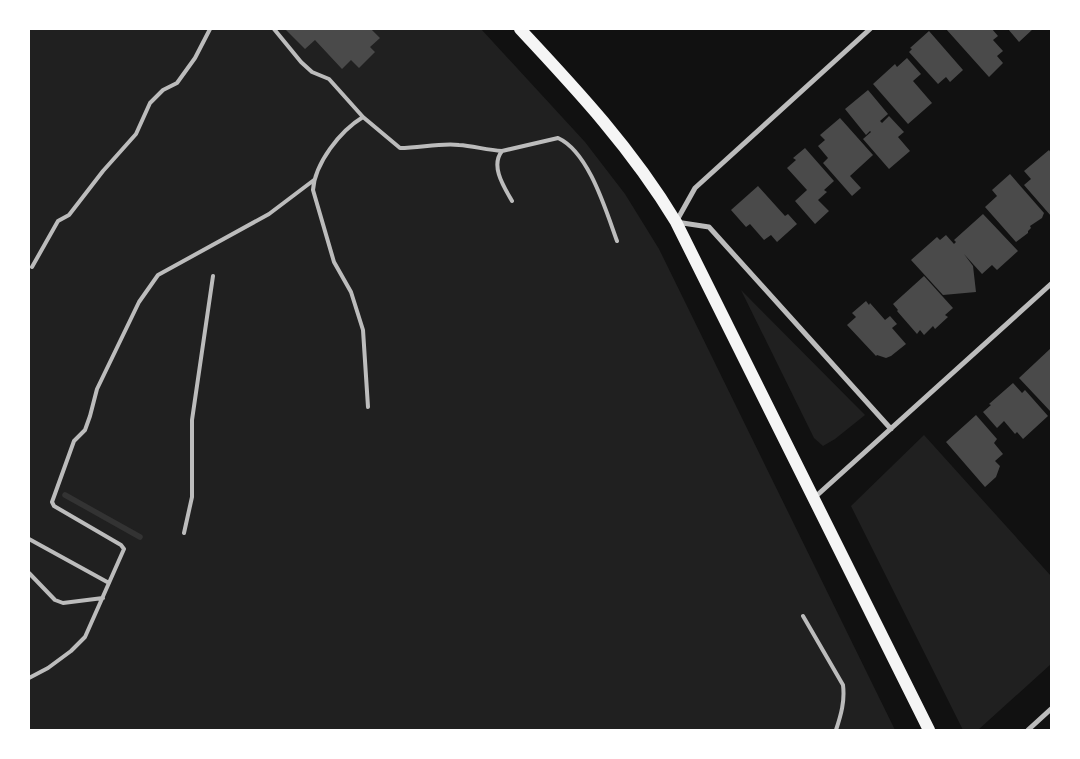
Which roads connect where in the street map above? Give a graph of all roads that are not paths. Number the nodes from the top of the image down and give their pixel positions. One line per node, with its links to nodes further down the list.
1 (210, 29): 11 (lane)
2 (274, 29): 5 (lane)
3 (520, 29): 9 (main road)
4 (870, 29): 9 (street)
5 (362, 117): 6 (lane); 7 (lane)
6 (502, 150): 8 (lane); 10 (lane)
7 (314, 180): 14 (lane); 20 (lane)
8 (512, 201)
9 (676, 222): 15 (street); 16 (main road)
10 (617, 241)
11 (32, 267)
12 (212, 276): 17 (lane)
13 (1051, 284): 15 (street)
14 (368, 407)
15 (891, 429): 16 (street)
16 (814, 498): 26 (main road)
17 (184, 533)
18 (29, 539): 20 (lane)
19 (29, 573): 21 (lane)
20 (109, 583): 21 (lane)
21 (102, 598): 23 (lane)
22 (803, 616): 25 (lane)
23 (29, 678)
24 (1051, 709): 27 (street)
25 (836, 730)
26 (929, 730)
27 (1028, 730)

